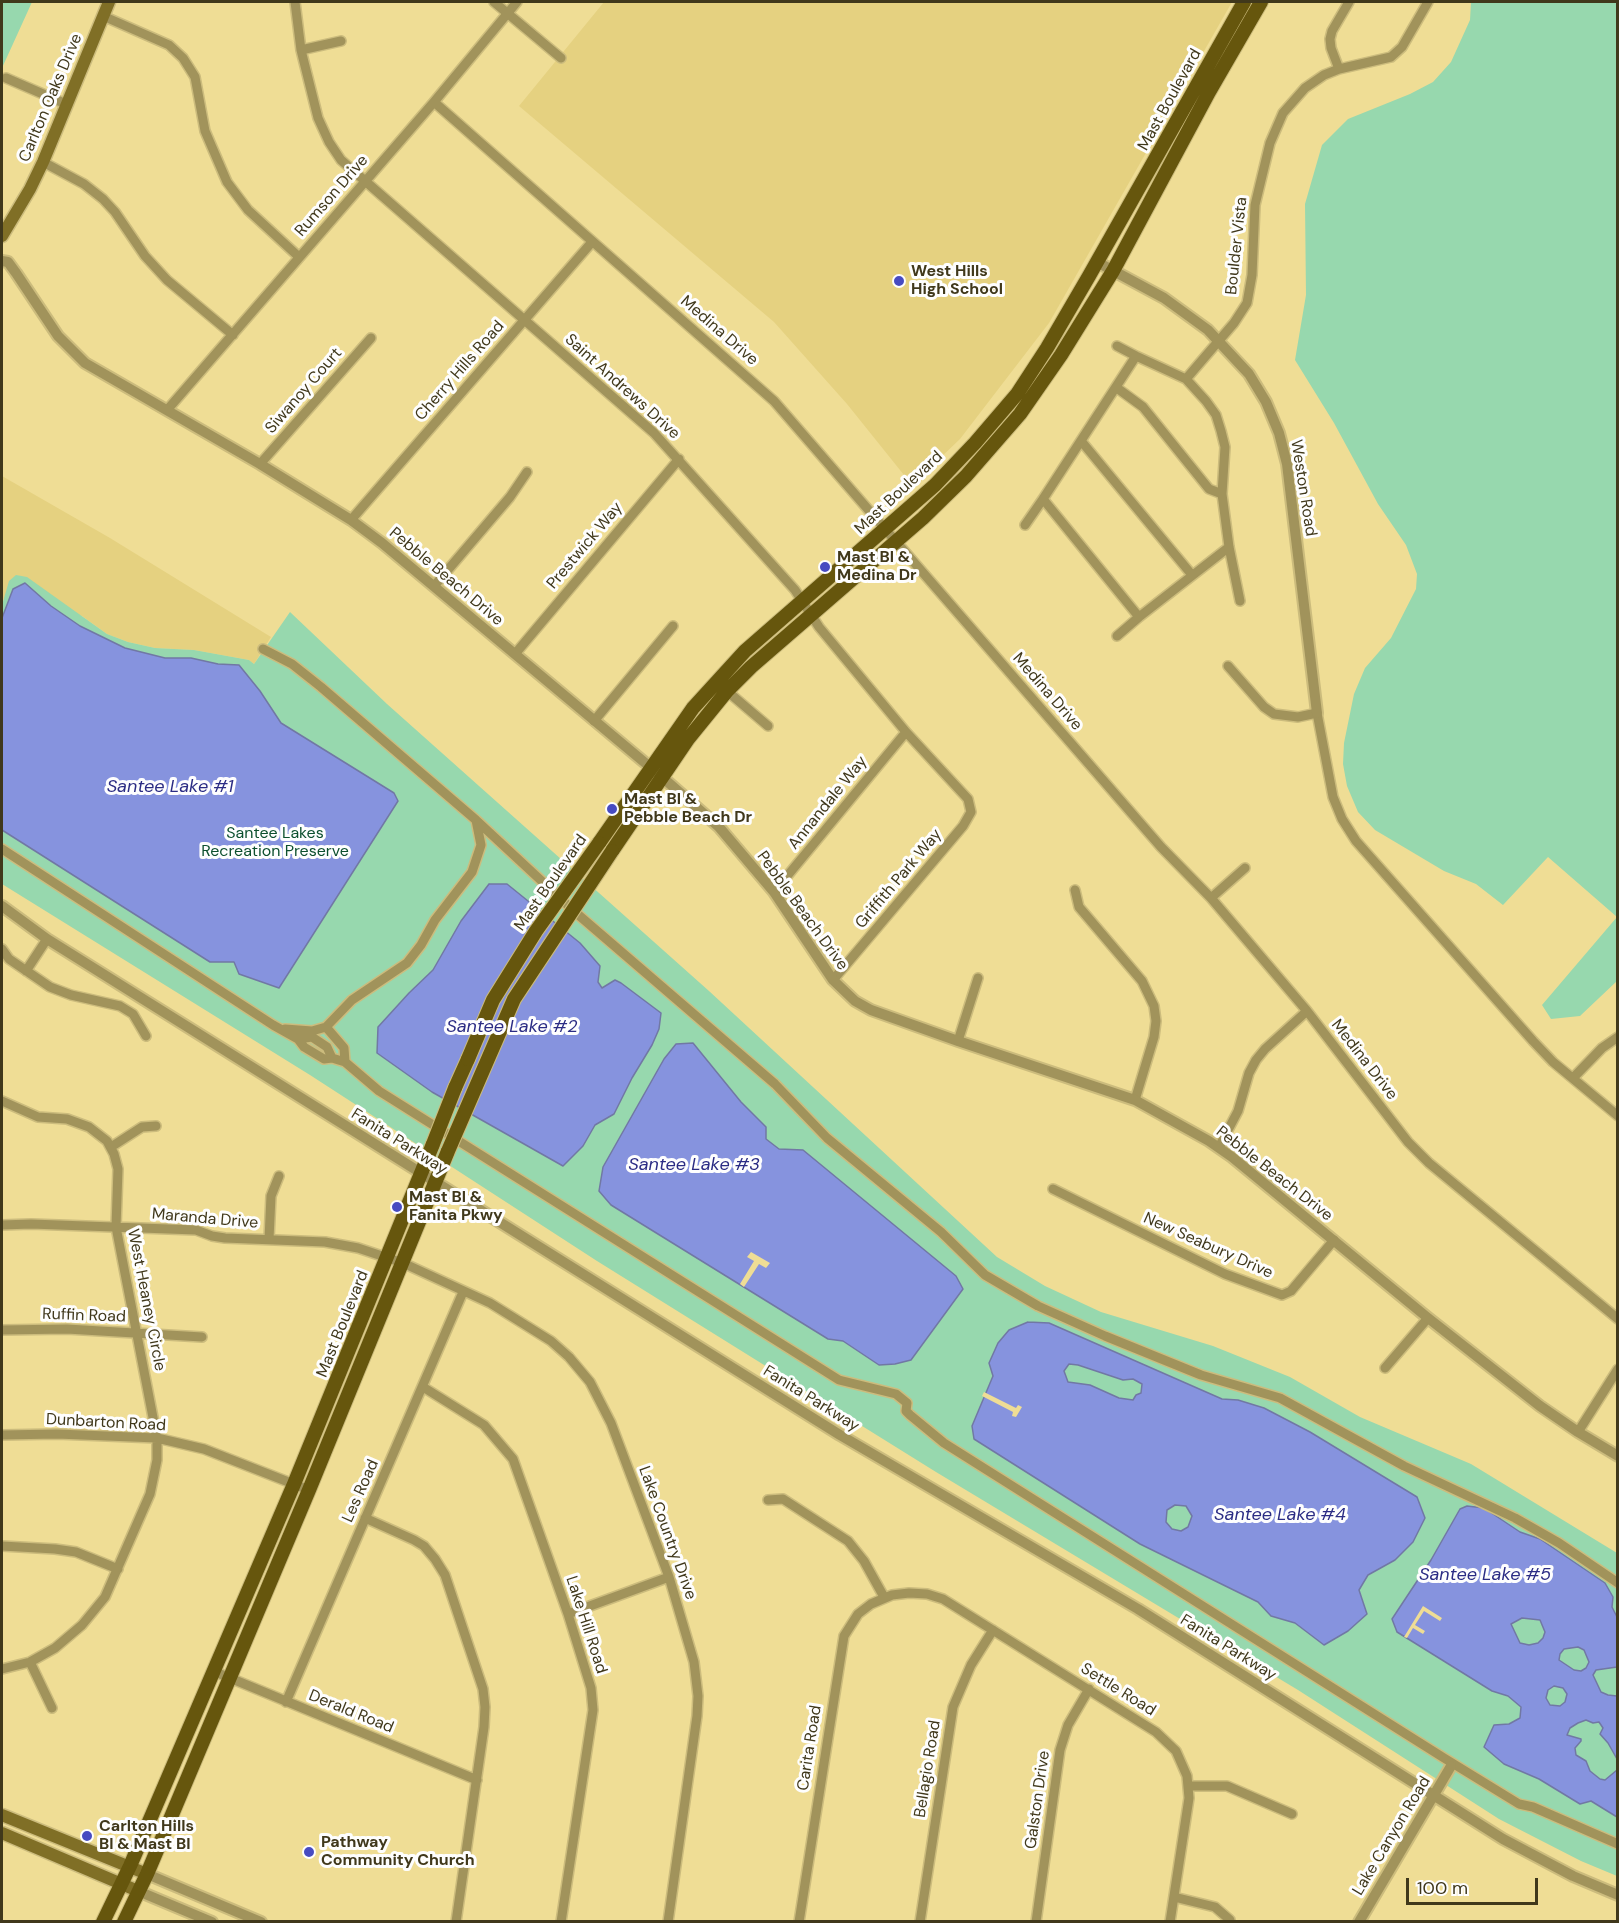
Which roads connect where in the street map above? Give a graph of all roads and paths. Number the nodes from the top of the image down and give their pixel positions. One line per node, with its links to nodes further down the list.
1 (109, 2): 10 (main road, Carlton Oaks Drive)
2 (295, 2): 12 (street, Saint Andrews Drive)
3 (494, 2): 9 (street)
4 (517, 2): 9 (street, Rumson Drive)
5 (1261, 2): 16 (main road, Mast Boulevard)
6 (1349, 2): 14 (street)
7 (1428, 2): 14 (street, Boulder Vista)
8 (1241, 6): 16 (main road); 25 (main road, Mast Boulevard)
9 (507, 13): 13 (street); 17 (street, Rumson Drive)
10 (103, 16): 18 (main road, Carlton Oaks Drive); 23 (street)
11 (341, 41): 12 (street)
12 (301, 50): 20 (street, Saint Andrews Drive)
13 (561, 58)
14 (1339, 69): 30 (street, Boulder Vista)
15 (6, 78): 18 (street)
16 (1209, 92): 26 (main road, Mast Boulevard)
17 (434, 102): 20 (street, Rumson Drive); 22 (street, Medina Drive)
18 (66, 104): 19 (main road, Carlton Oaks Drive)
19 (43, 162): 21 (main road, Carlton Oaks Drive); 28 (street)
20 (365, 182): 23 (street, Rumson Drive); 27 (street, Saint Andrews Drive)
21 (2, 236)
22 (592, 242): 27 (street, Cherry Hills Road); 44 (street, Medina Drive)
23 (299, 257): 28 (street, Rumson Drive)
24 (2, 261): 35 (street, Pebble Beach Drive)
25 (1097, 262): 26 (street, Weston Road); 44 (main road, Mast Boulevard)
26 (1113, 271): 30 (street, Weston Road); 45 (main road, Mast Boulevard)
27 (524, 321): 37 (street, Saint Andrews Drive); 42 (street, Cherry Hills Road)
28 (233, 335): 35 (street, Rumson Drive)
29 (371, 338): 38 (street, Siwanoy Court)
30 (1219, 340): 33 (street, Boulder Vista); 59 (street, Weston Road)
31 (1117, 346): 32 (street)
32 (1136, 356): 33 (street); 34 (street)
33 (1186, 379): 40 (street)
34 (1117, 388): 36 (street); 40 (street)
35 (168, 409): 38 (street, Pebble Beach Drive)
36 (1082, 441): 41 (street); 47 (street)
37 (679, 459): 49 (street, Saint Andrews Drive); 56 (street, Prestwick Way)
38 (260, 464): 42 (street, Pebble Beach Drive)
39 (527, 472): 48 (street)
40 (1222, 494): 46 (street)
41 (1043, 499): 43 (street); 52 (street)
42 (351, 520): 48 (street, Pebble Beach Drive)
43 (1025, 525)
44 (885, 529): 45 (street, Medina Drive); 49 (main road, Mast Boulevard)
45 (896, 542): 51 (main road, Mast Boulevard); 71 (street, Medina Drive)
46 (1230, 547): 47 (street); 50 (street)
47 (1192, 576): 52 (street)
48 (435, 585): 56 (street, Pebble Beach Drive)
49 (802, 601): 51 (street, Saint Andrews Drive); 63 (main road, Mast Boulevard)
50 (1240, 601)
51 (811, 614): 58 (main road, Mast Boulevard); 62 (street, Saint Andrews Drive)
52 (1139, 617): 54 (street)
53 (673, 626): 60 (street)
54 (1117, 636)
55 (263, 650): 66 (street)
56 (515, 654): 60 (street, Pebble Beach Drive)
57 (1228, 666): 59 (street)
58 (727, 691): 61 (street); 64 (main road, Mast Boulevard)
59 (1317, 713): 85 (street)
60 (594, 721): 63 (street, Pebble Beach Drive)
61 (768, 726)
62 (906, 732): 65 (street, Saint Andrews Drive); 70 (street, Annandale Way)
63 (651, 767): 64 (street, Pebble Beach Drive); 92 (main road, Mast Boulevard, bridge)
64 (662, 777): 70 (street, Pebble Beach Drive); 94 (main road, Mast Boulevard, bridge)
65 (962, 793): 77 (street, Griffith Park Way)
66 (476, 820): 79 (street); 122 (street)
67 (2, 849): 80 (street)
68 (1245, 868): 71 (street)
69 (1075, 890): 86 (street)
70 (774, 892): 77 (street, Pebble Beach Drive)
71 (1211, 898): 78 (street, Medina Drive)
72 (2, 906): 73 (street, Fanita Parkway)
73 (47, 939): 75 (street); 92 (street, Fanita Parkway)
74 (2, 950): 75 (street)
75 (26, 971): 81 (street)
76 (978, 978): 83 (street)
77 (832, 980): 83 (street, Pebble Beach Drive)
78 (1307, 1011): 91 (street); 104 (street, Medina Drive)
79 (326, 1027): 80 (street); 84 (street)
80 (280, 1029): 84 (street)
81 (146, 1036)
82 (1617, 1037): 85 (street)
83 (958, 1041): 86 (street, Pebble Beach Drive)
84 (345, 1062): 140 (street)
85 (1573, 1078): 88 (street)
86 (1134, 1100): 91 (street, Pebble Beach Drive)
87 (2, 1101): 90 (street)
88 (1617, 1116)
89 (156, 1125): 90 (street)
90 (111, 1147): 97 (street, West Heaney Circle)
91 (1219, 1147): 99 (street, Pebble Beach Drive)
92 (421, 1174): 94 (street, Fanita Parkway); 100 (main road, Mast Boulevard)
93 (279, 1176): 98 (street)
94 (436, 1183): 101 (main road, Mast Boulevard); 136 (street, Fanita Parkway)
95 (1053, 1189): 99 (street, New Seabury Drive)
96 (2, 1225): 97 (street, Maranda Drive)
97 (116, 1227): 98 (street, Maranda Drive); 106 (street, West Heaney Circle)
98 (269, 1239): 100 (street, Maranda Drive)
99 (1334, 1240): 103 (street, Pebble Beach Drive)
100 (388, 1256): 101 (street, Maranda Drive); 115 (main road, Mast Boulevard)
101 (403, 1263): 102 (street, Lake Country Drive); 116 (main road, Mast Boulevard)
102 (463, 1292): 110 (street, Les Road); 121 (street, Lake Country Drive)
103 (1428, 1318): 108 (street); 111 (street, Pebble Beach Drive)
104 (1617, 1318)
105 (2, 1329): 106 (street, Ruffin Road)
106 (137, 1333): 107 (street, Ruffin Road); 113 (street, West Heaney Circle)
107 (202, 1338)
108 (1385, 1368)
109 (1617, 1369): 111 (street)
110 (423, 1387): 118 (street, Les Road); 124 (street, Lake Hill Road)
111 (1578, 1432): 114 (street, Pebble Beach Drive)
112 (2, 1435): 113 (street, Dunbarton Road)
113 (157, 1438): 115 (street, Dunbarton Road); 120 (street, West Heaney Circle)
114 (1617, 1456)
115 (294, 1485): 116 (street, Dunbarton Road); 128 (main road, Mast Boulevard)
116 (309, 1490): 129 (main road, Mast Boulevard)
117 (768, 1500): 123 (street)
118 (365, 1518): 131 (street, Les Road); 134 (street)
119 (2, 1546): 120 (street)
120 (118, 1569): 126 (street, West Heaney Circle)
121 (669, 1577): 124 (street); 154 (street, Lake Country Drive)
122 (1617, 1583)
123 (884, 1597): 125 (street, Settle Road); 155 (street, Carita Road)
124 (568, 1614): 153 (street, Lake Hill Road)
125 (993, 1630): 130 (street, Settle Road); 156 (street, Bellagio Road)
126 (30, 1662): 127 (street, West Heaney Circle); 132 (street)
127 (2, 1670)
128 (213, 1671): 129 (street, Derald Road); 141 (main road, Mast Boulevard)
129 (229, 1677): 131 (street, Derald Road); 142 (main road, Mast Boulevard)
130 (1089, 1689): 135 (street, Settle Road); 157 (street, Galston Drive)
131 (286, 1702): 134 (street, Derald Road)
132 (52, 1708)
133 (1451, 1766): 136 (street, Lake Canyon Road)
134 (477, 1780): 152 (street)
135 (1189, 1785): 137 (street); 146 (street, Settle Road)
136 (1435, 1796): 145 (street, Fanita Parkway); 159 (street, Lake Canyon Road)
137 (1292, 1814)
138 (2, 1815): 141 (main road)
139 (2, 1833): 143 (main road)
140 (1617, 1844)
141 (130, 1866): 142 (main road); 143 (main road, Mast Boulevard)
142 (147, 1874): 144 (main road, Mast Boulevard); 151 (street)
143 (122, 1884): 144 (main road); 148 (main road, Mast Boulevard)
144 (138, 1891): 149 (main road, Mast Boulevard); 150 (street)
145 (1617, 1895)
146 (1174, 1897): 147 (street); 158 (street, Settle Road)
147 (1230, 1920)
148 (103, 1922)
149 (123, 1922)
150 (212, 1922)
151 (261, 1922)
152 (456, 1922)
153 (561, 1922)
154 (668, 1922)
155 (799, 1922)
156 (920, 1922)
157 (1036, 1922)
158 (1170, 1922)
159 (1359, 1922)

